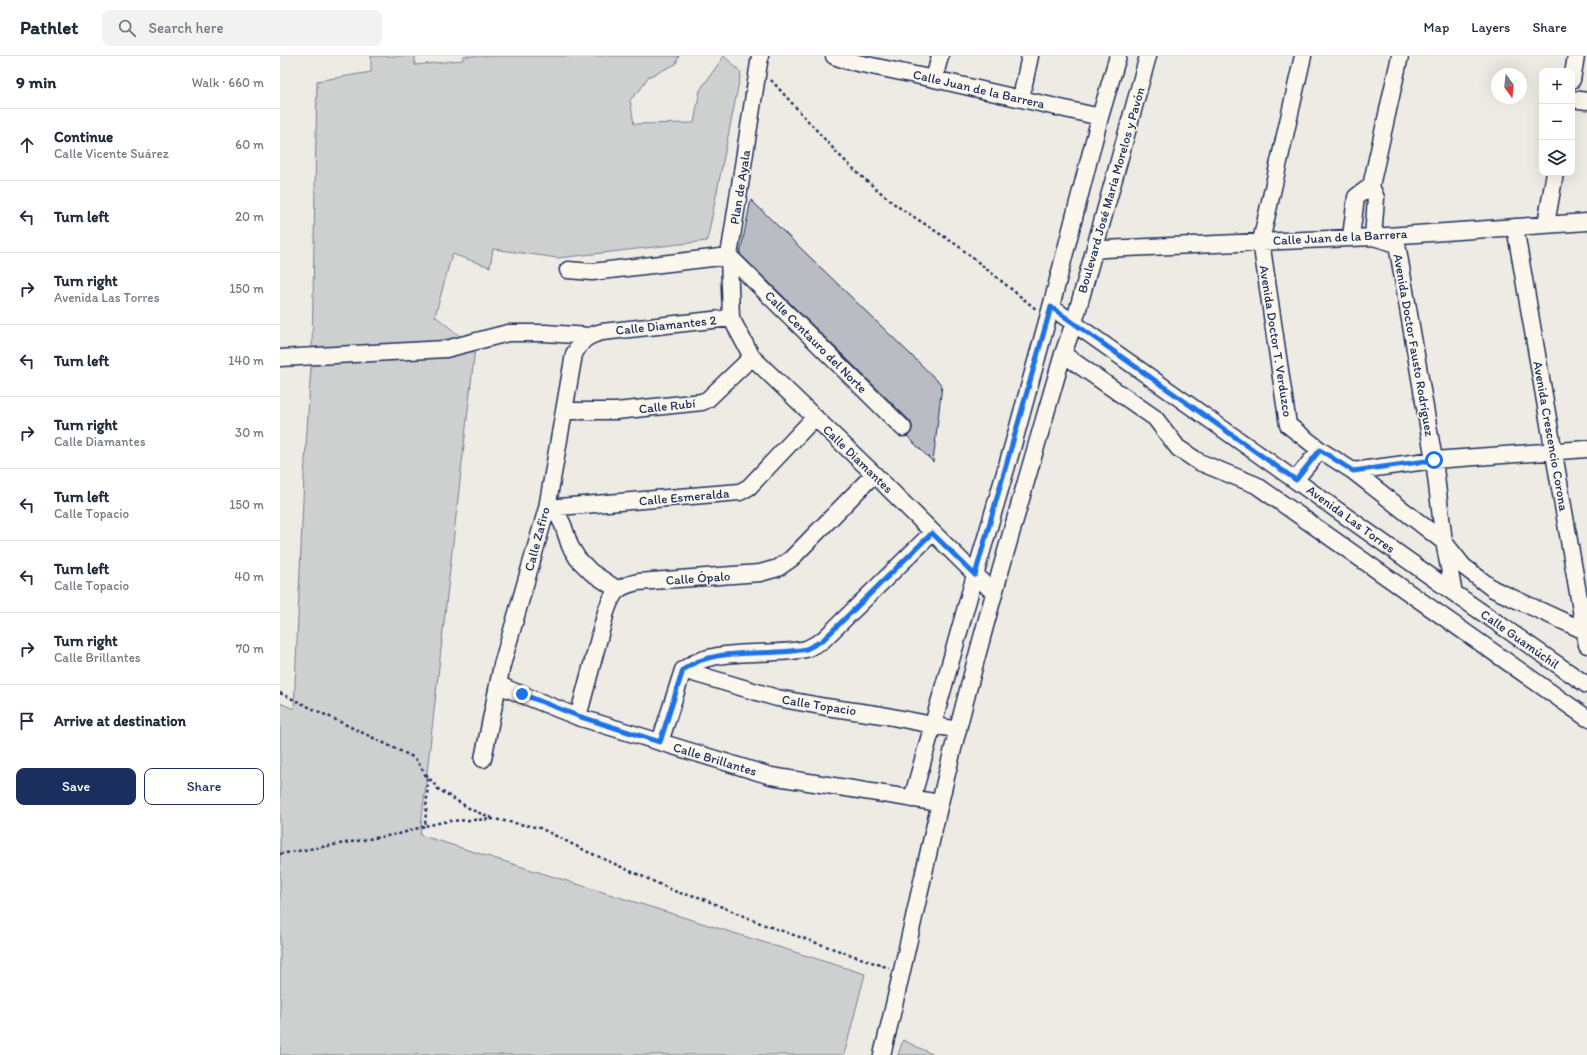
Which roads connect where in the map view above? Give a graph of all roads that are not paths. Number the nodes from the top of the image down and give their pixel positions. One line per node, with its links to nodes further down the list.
1 (940, 56): 11 (street)
2 (1030, 56): 12 (street)
3 (1118, 56): 15 (street, Boulevard José María Morelos y Pavón)
4 (1148, 56): 24 (street, Boulevard José María Morelos y Pavón)
5 (1303, 56): 23 (street)
6 (1400, 56): 17 (street)
7 (1576, 56): 10 (street)
8 (844, 58): 11 (street, Calle Juan de la Barrera)
9 (760, 62): 25 (street, Plan de Ayala)
10 (1574, 68)
11 (934, 79): 12 (street, Calle Juan de la Barrera)
12 (1021, 98): 15 (street, Calle Juan de la Barrera)
13 (1575, 99): 14 (street)
14 (1587, 101)
15 (1100, 117): 27 (street, Boulevard José María Morelos y Pavón)
16 (1554, 176): 19 (street)
17 (1371, 186): 21 (street); 22 (street)
18 (1587, 222): 19 (street, Calle Juan de la Barrera)
19 (1546, 224): 20 (street, Calle Juan de la Barrera)
20 (1514, 227): 21 (street, Calle Juan de la Barrera); 39 (street, Avenida Crescencio Corona)
21 (1373, 236): 22 (street, Calle Juan de la Barrera); 40 (street, Avenida Doctor Fausto Rodríguez)
22 (1351, 237): 23 (street, Calle Juan de la Barrera)
23 (1261, 241): 24 (street, Calle Juan de la Barrera); 38 (street, Avenida Doctor T. Verduzco)
24 (1094, 251): 29 (street, Boulevard José María Morelos y Pavón)
25 (729, 256): 26 (street); 28 (street, Plan de Ayala); 36 (street, Calle Centauro del Norte)
26 (568, 270)
27 (1050, 313): 29 (street, Avenida Las Torres); 47 (street, Boulevard José María Morelos y Pavón)
28 (731, 318): 30 (street, Calle Diamantes 2); 32 (street, Calle Diamantes)
29 (1074, 323): 31 (street, Boulevard José María Morelos y Pavón); 43 (street, Avenida Las Torres)
30 (595, 334): 33 (street, Calle Diamantes 2); 34 (street, Calle Zafiro)
31 (1063, 354): 50 (street, Boulevard José María Morelos y Pavón); 55 (street)
32 (752, 357): 34 (street, Calle Rubí); 35 (street, Calle Diamantes)
33 (280, 358)
34 (564, 411): 44 (street, Calle Zafiro)
35 (815, 417): 42 (street, Calle Diamantes); 44 (street, Calle Esmeralda)
36 (903, 428)
37 (1587, 449): 39 (street)
38 (1320, 450): 41 (street, Avenida Doctor T. Verduzco); 43 (street)
39 (1553, 451): 40 (street); 51 (street, Avenida Crescencio Corona)
40 (1434, 460): 41 (street); 46 (street, Avenida Doctor Fausto Rodríguez)
41 (1353, 471): 46 (street)
42 (874, 474): 45 (street, Calle Diamantes); 48 (street, Calle Ópalo)
43 (1296, 480): 49 (street, Avenida Las Torres)
44 (550, 507): 48 (street); 54 (street, Calle Zafiro)
45 (932, 533): 47 (street, Calle Diamantes); 52 (street)
46 (1444, 542): 49 (street, Avenida Doctor Fausto Rodríguez); 51 (street)
47 (975, 575): 50 (street, Calle Diamantes); 57 (street, Boulevard José María Morelos y Pavón)
48 (618, 590): 56 (street)
49 (1454, 592): 53 (street, Calle Guamúchil)
50 (994, 593): 58 (street, Boulevard José María Morelos y Pavón)
51 (1586, 636)
52 (683, 670): 57 (street, Calle Topacio); 59 (street)
53 (1584, 681)
54 (499, 684): 56 (street, Calle Brillantes); 60 (street, Calle Zafiro)
55 (1585, 711)
56 (578, 716): 59 (street, Calle Brillantes)
57 (933, 724): 58 (street, Calle Topacio); 61 (street, Boulevard José María Morelos y Pavón)
58 (958, 730): 62 (street, Boulevard José María Morelos y Pavón)
59 (660, 742): 61 (street, Calle Brillantes)
60 (483, 759)
61 (912, 799): 62 (street, Calle Brillantes)
62 (940, 803): 63 (street, Boulevard José María Morelos y Pavón)
63 (882, 1055)

